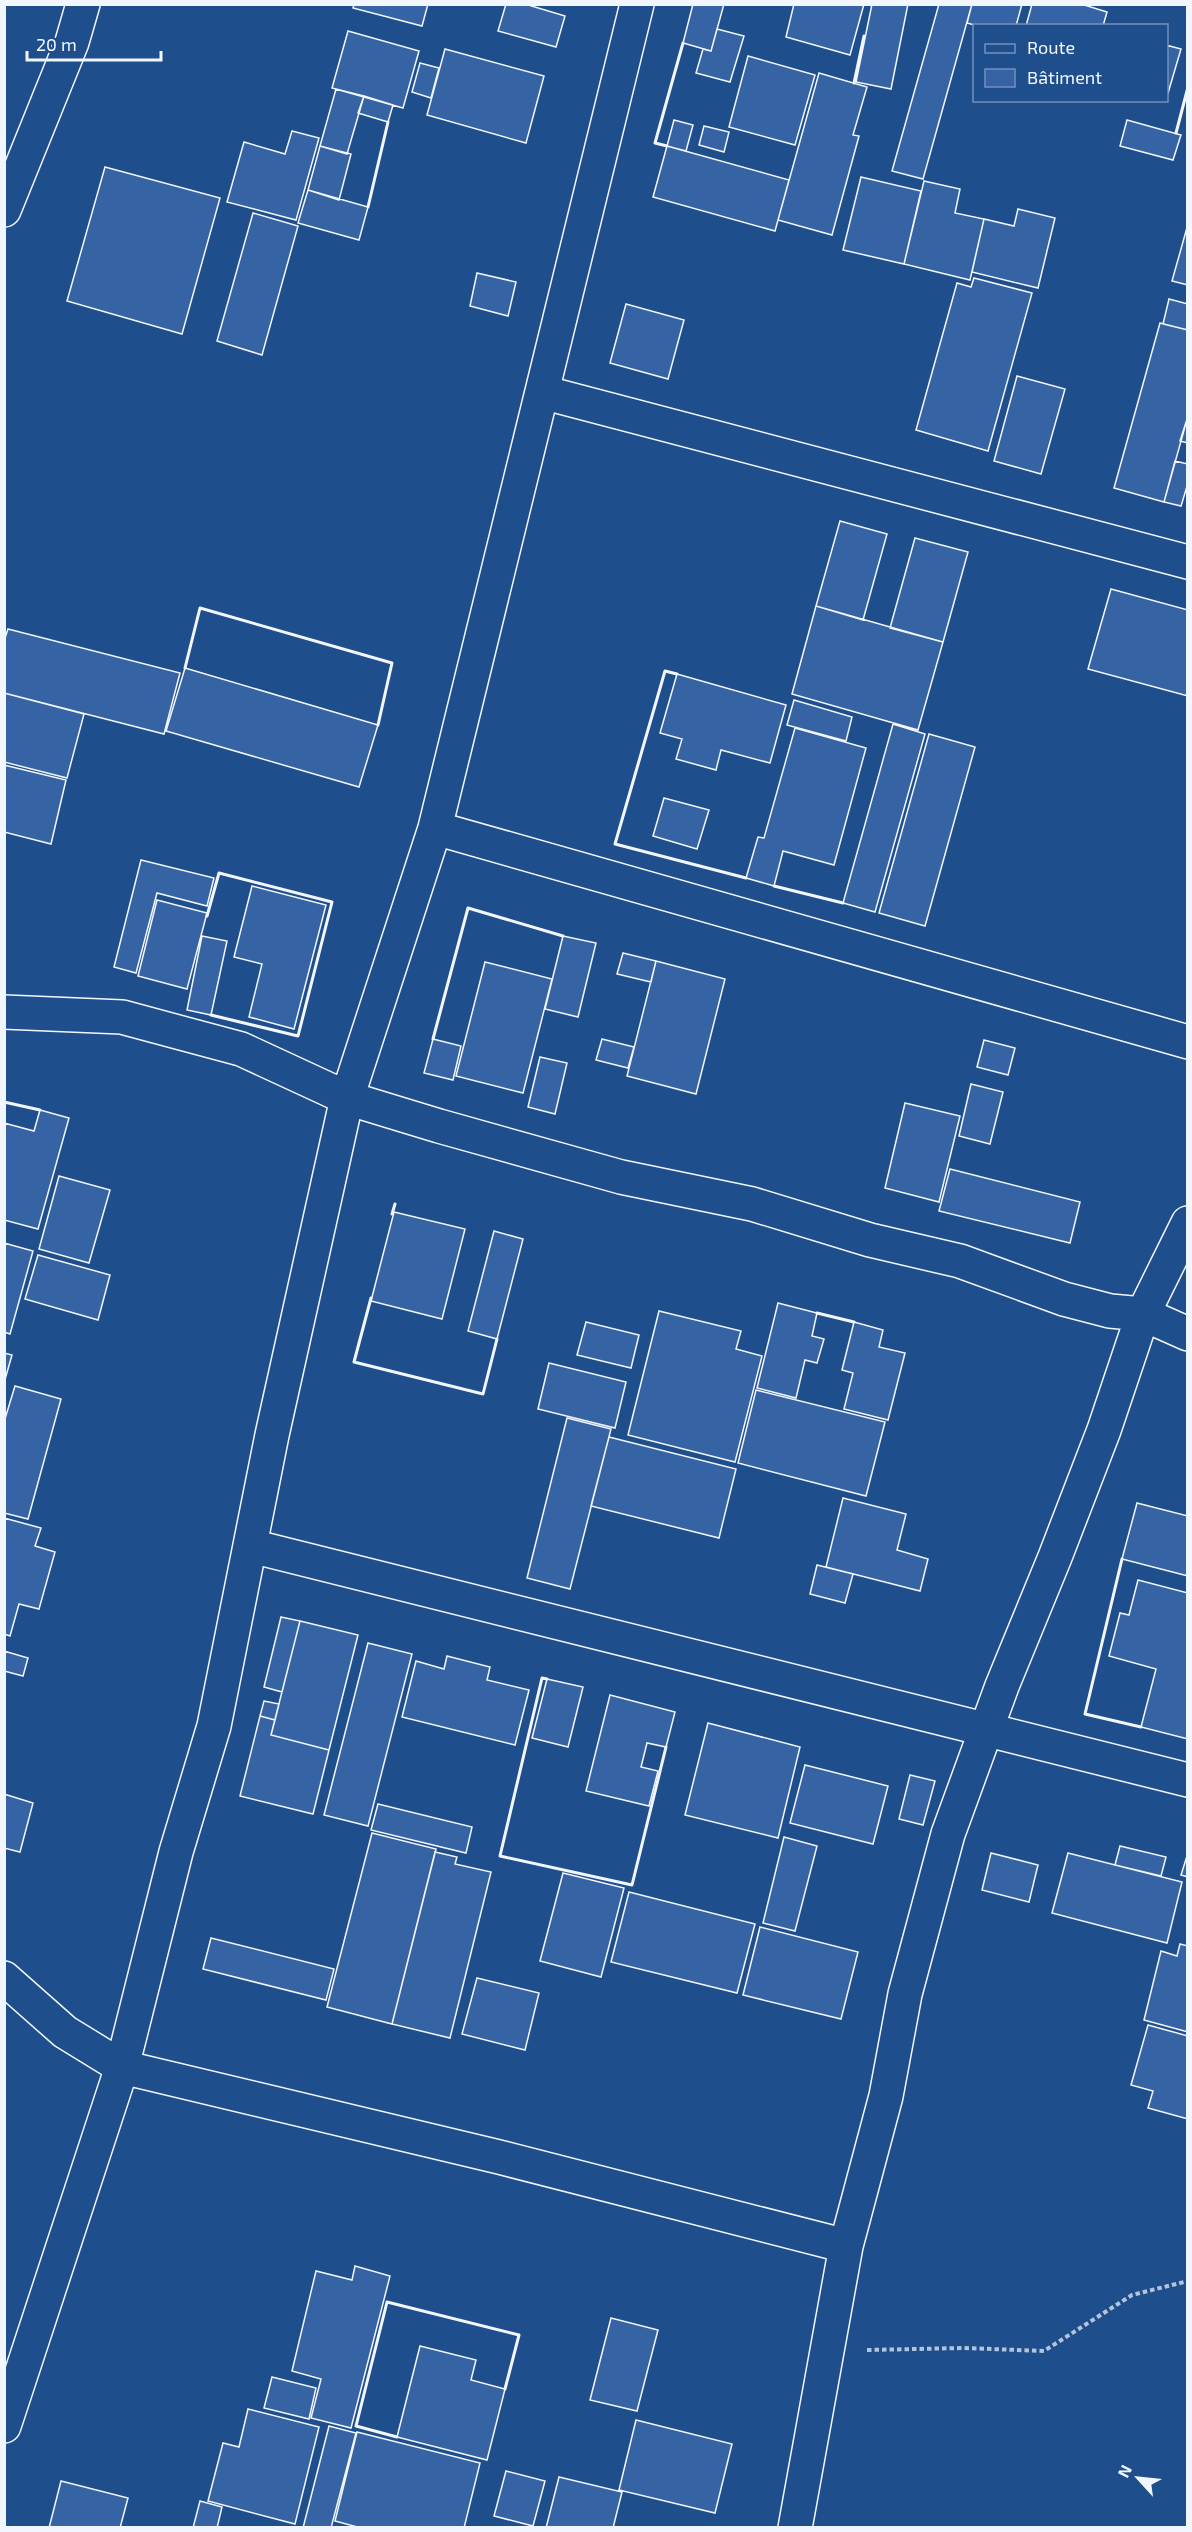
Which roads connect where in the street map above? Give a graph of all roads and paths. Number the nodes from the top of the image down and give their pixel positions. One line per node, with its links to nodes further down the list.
1 (83, 4): 3 (street)
2 (637, 4): 4 (street)
3 (4, 210)
4 (542, 392): 5 (street); 6 (street)
5 (1188, 562)
6 (435, 828): 8 (street); 9 (street)
7 (4, 1012): 9 (street)
8 (1188, 1042)
9 (347, 1098): 11 (street); 13 (street)
10 (1188, 1223): 11 (street)
11 (1143, 1314): 12 (street); 14 (street)
12 (1188, 1334)
13 (251, 1546): 14 (street); 17 (street)
14 (986, 1730): 15 (street); 18 (street)
15 (1188, 1780)
16 (4, 1978): 17 (street)
17 (122, 2067): 18 (street); 21 (street)
18 (846, 2246): 20 (street)
19 (1188, 2281): 20 (path)
20 (827, 2350): 22 (street)
21 (4, 2426)
22 (795, 2528)

